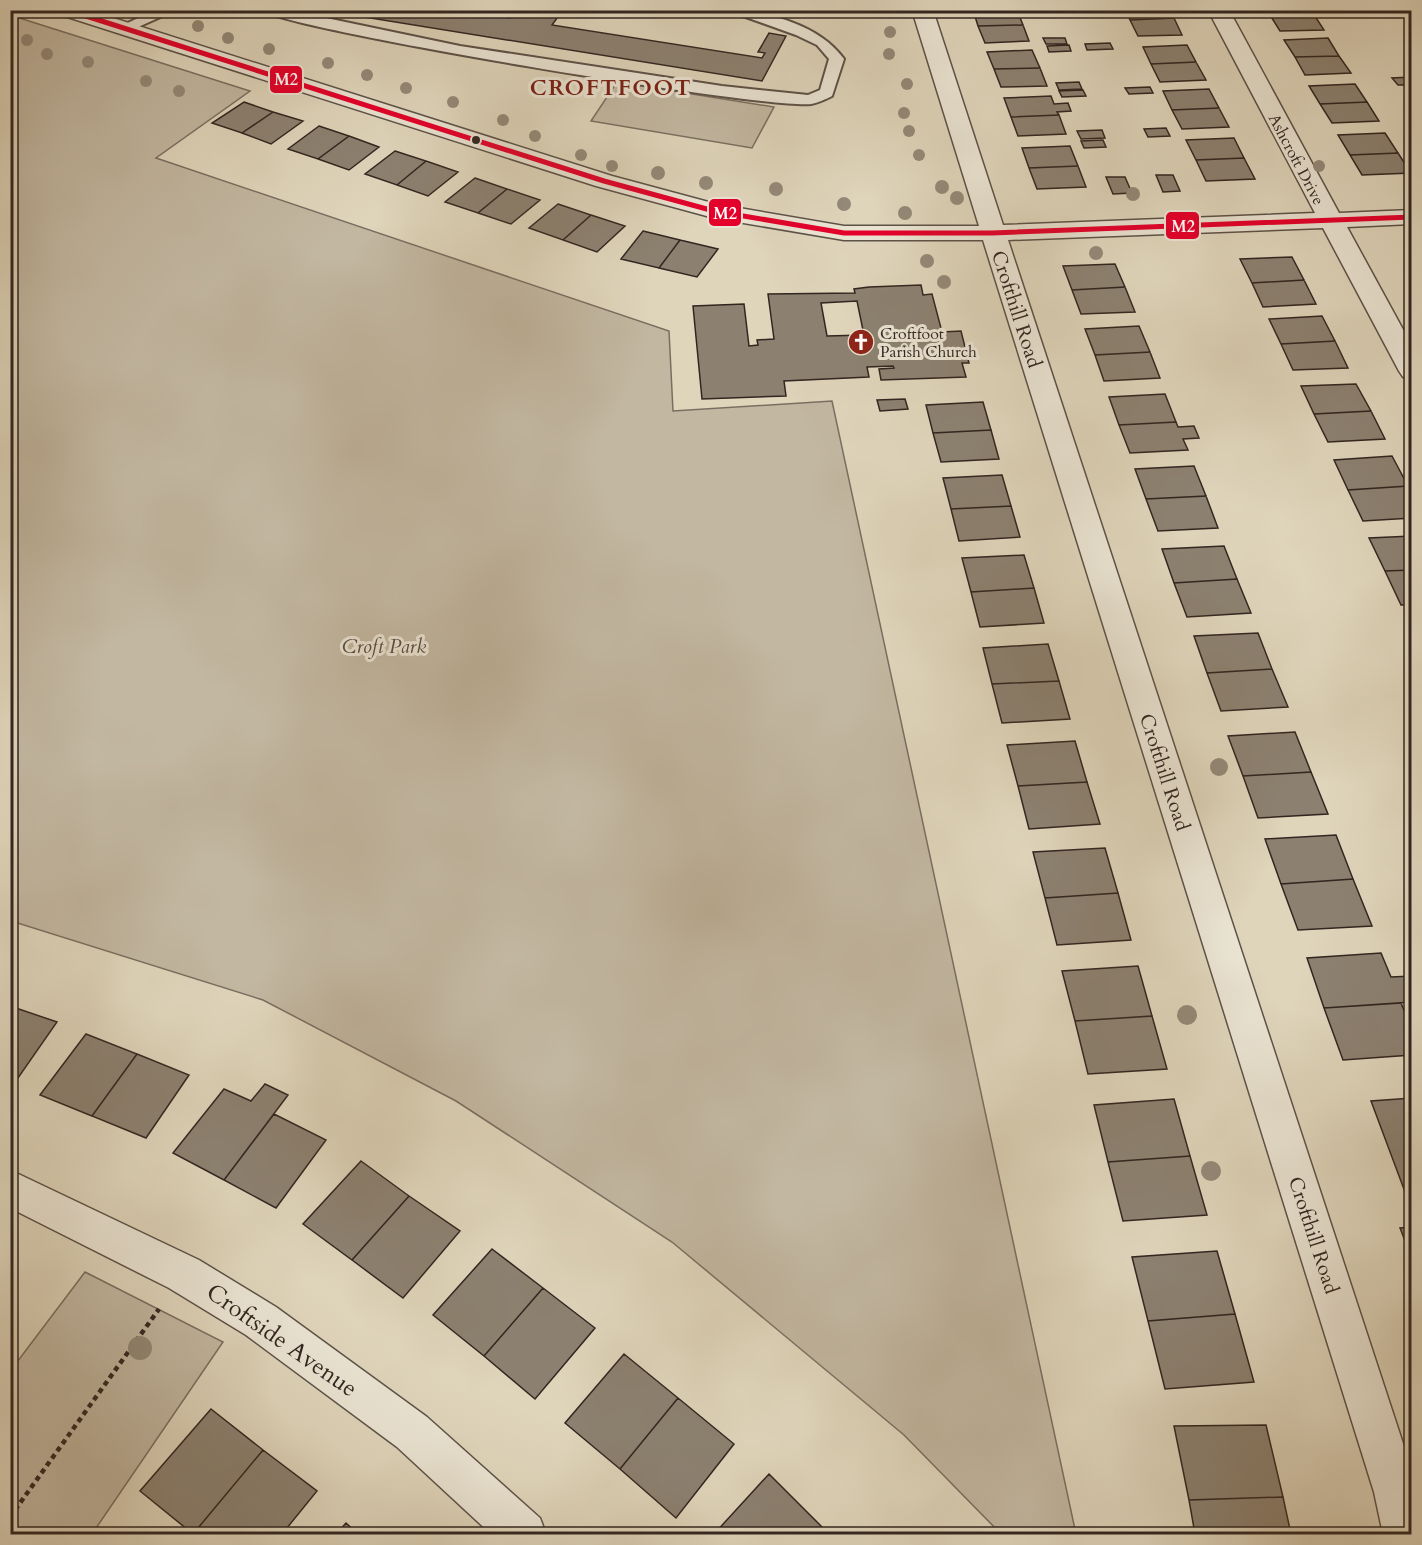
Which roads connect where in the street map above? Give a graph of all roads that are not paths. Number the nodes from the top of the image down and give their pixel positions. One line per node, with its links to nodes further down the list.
1 (65, 10): 7 (street)
2 (169, 10): 7 (lane)
3 (268, 10): 4 (lane)
4 (733, 10)
5 (922, 10): 10 (street, Crofthill Road)
6 (1218, 10): 9 (street, Ashcroft Drive)
7 (122, 29): 10 (street)
8 (1412, 217): 9 (street)
9 (1329, 220): 10 (street); 11 (street, Ashcroft Drive)
10 (992, 233): 14 (street, Crofthill Road)
11 (1412, 370)
12 (10, 1188): 13 (street, Croftside Avenue)
13 (524, 1534)
14 (1406, 1534)

